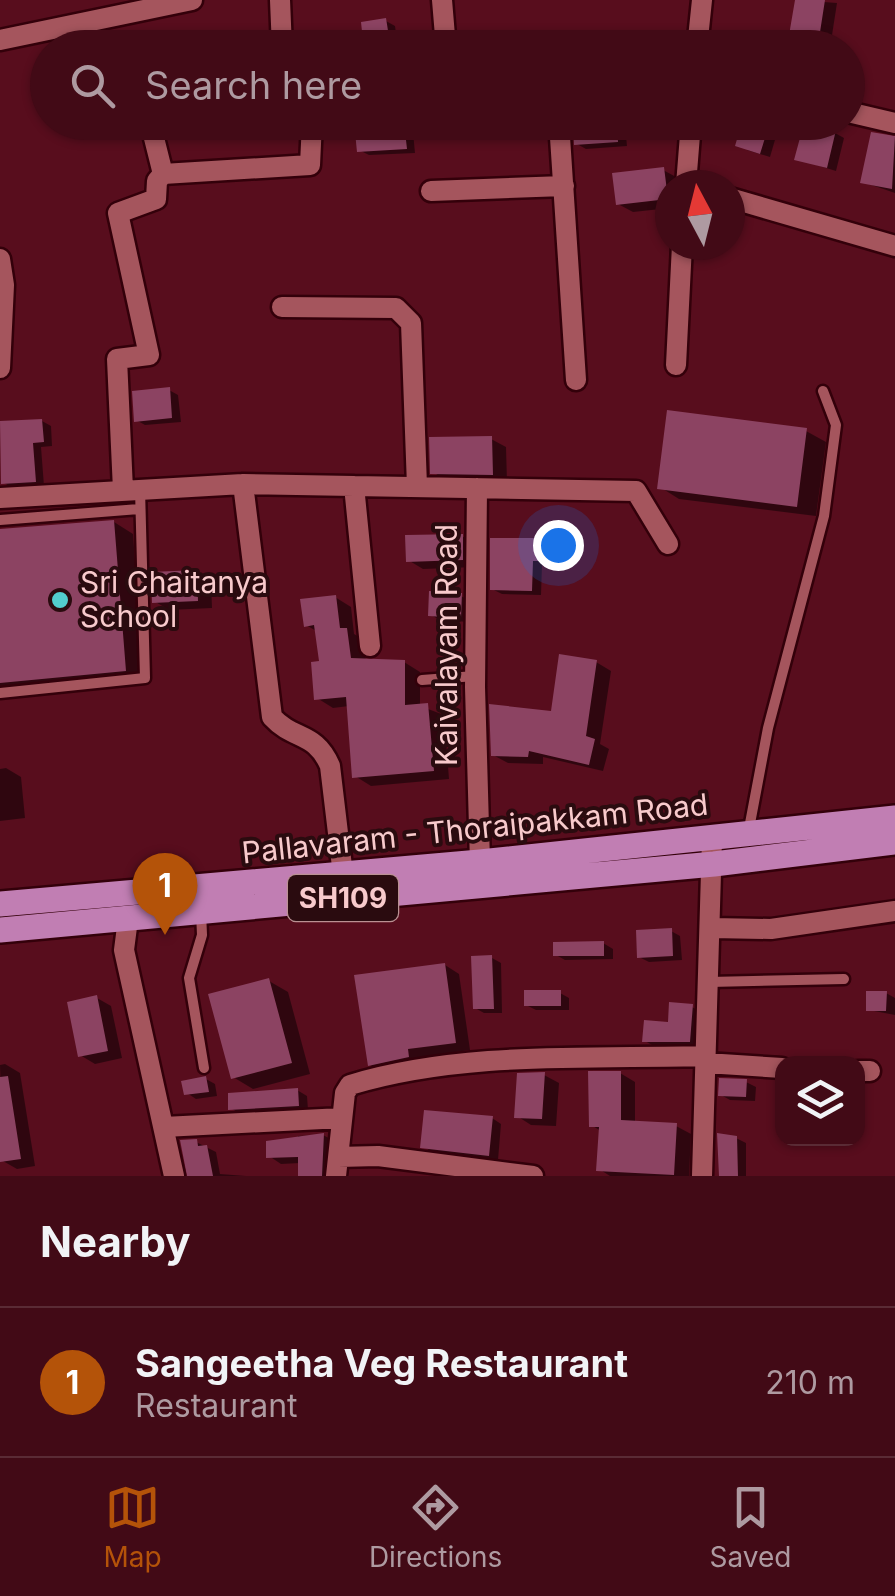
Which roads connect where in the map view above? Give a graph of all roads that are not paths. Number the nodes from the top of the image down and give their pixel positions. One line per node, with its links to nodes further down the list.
1 (192, 0): 5 (street)
2 (280, 0): 6 (street)
3 (442, 0): 7 (street)
4 (702, 0): 8 (street)
5 (48, 30)
6 (281, 30)
7 (444, 30)
8 (700, 30)
9 (30, 34): 10 (street)
10 (0, 40)
11 (865, 116): 12 (street)
12 (895, 122)
13 (154, 140): 18 (street)
14 (312, 140): 18 (street)
15 (560, 140): 19 (street)
16 (690, 140): 17 (street)
17 (687, 170)
18 (163, 174): 34 (street)
19 (564, 186): 20 (street); 28 (street)
20 (431, 191)
21 (745, 202): 22 (street)
22 (895, 246)
23 (0, 259): 27 (street)
24 (681, 260): 26 (street)
25 (282, 307): 32 (street)
26 (676, 365)
27 (0, 368)
28 (576, 380)
29 (823, 391): 43 (lane)
30 (243, 484): 31 (street); 34 (street); 47 (street)
31 (354, 486): 32 (street); 38 (street)
32 (417, 486): 33 (street)
33 (477, 488): 37 (street); 39 (street, Kaivalayam Road)
34 (134, 496): 35 (street); 36 (lane); 41 (lane)
35 (0, 498)
36 (0, 520)
37 (668, 544)
38 (370, 646)
39 (475, 676): 40 (lane); 46 (street, Kaivalayam Road)
40 (422, 680)
41 (0, 693)
42 (895, 818): 43 (main road, Pallavaram - Thoraipakkam Road / SH109)
43 (748, 835): 45 (main road, Pallavaram - Thoraipakkam Road / SH109)
44 (895, 842): 45 (main road, Pallavaram - Thoraipakkam Road / SH109)
45 (713, 851): 46 (main road, Pallavaram - Thoraipakkam Road / SH109); 51 (main road, Pallavaram - Thoraipakkam Road / SH109); 53 (street)
46 (480, 862): 47 (main road, Pallavaram - Thoraipakkam Road / SH109)
47 (343, 875): 48 (main road, Pallavaram - Thoraipakkam Road / SH109)
48 (160, 903): 49 (main road, Pallavaram - Thoraipakkam Road / SH109); 51 (main road, Pallavaram - Thoraipakkam Road / SH109); 52 (main road, Pallavaram - Thoraipakkam Road / SH109)
49 (0, 904)
50 (895, 911): 53 (street)
51 (201, 912): 59 (lane)
52 (128, 918): 54 (main road, Pallavaram - Thoraipakkam Road / SH109); 61 (street)
53 (712, 928): 56 (street)
54 (0, 930)
55 (844, 979): 56 (lane)
56 (709, 982): 57 (street)
57 (706, 1060): 58 (street); 60 (street); 65 (street)
58 (775, 1067)
59 (204, 1068)
60 (342, 1118): 61 (street); 62 (street)
61 (164, 1127): 63 (street)
62 (337, 1166): 64 (street)
63 (174, 1176)
64 (533, 1176)
65 (702, 1176)

